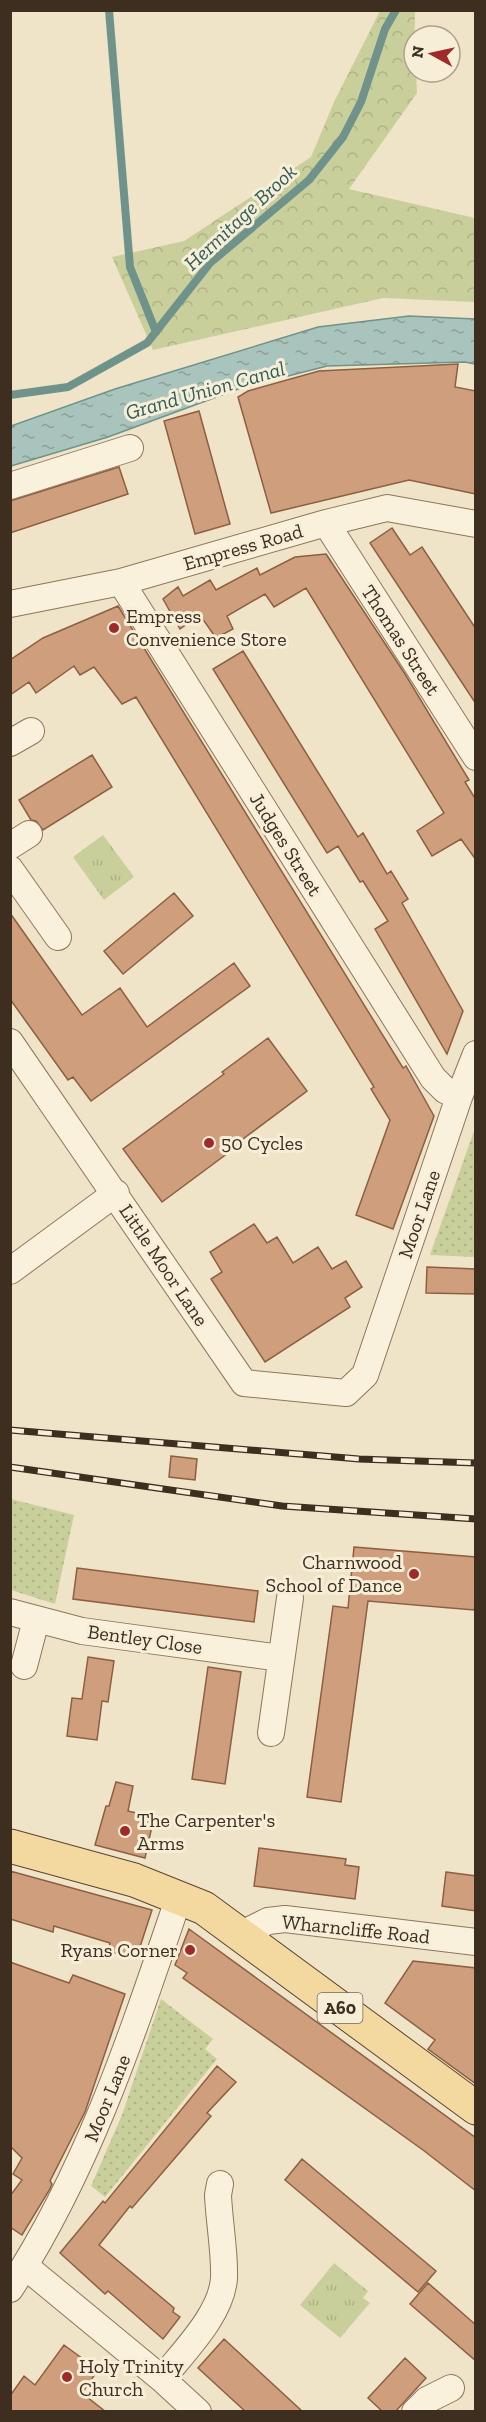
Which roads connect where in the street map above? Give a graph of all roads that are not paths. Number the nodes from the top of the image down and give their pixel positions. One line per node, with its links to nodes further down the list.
1 (130, 447): 2 (street)
2 (10, 486)
3 (326, 523): 4 (street, Empress Road); 5 (street, Empress Road); 7 (street, Thomas Street)
4 (476, 524)
5 (121, 582): 6 (street, Empress Road); 12 (street, Judges Street)
6 (10, 604)
7 (476, 757)
8 (10, 869): 9 (street)
9 (58, 937)
10 (10, 1042): 13 (street, Little Moor Lane)
11 (476, 1054): 12 (street, Moor Lane)
12 (459, 1096): 15 (street, Moor Lane)
13 (116, 1193): 14 (street); 15 (street, Little Moor Lane)
14 (10, 1271)
15 (365, 1375)
16 (290, 1598): 19 (street)
17 (10, 1612): 18 (street, Bentley Close)
18 (36, 1620): 19 (street, Bentley Close); 20 (street)
19 (281, 1658): 21 (street)
20 (24, 1666)
21 (271, 1733)
22 (10, 1846): 23 (main road, A60)
23 (192, 1902): 24 (main road, A60); 28 (street, Moor Lane)
24 (240, 1935): 25 (street, Wharncliffe Road); 26 (main road, A60)
25 (476, 1942)
26 (476, 2108)
27 (220, 2184): 30 (street)
28 (25, 2266): 29 (street, Moor Lane); 30 (street)
29 (10, 2289)
30 (162, 2379): 32 (street)
31 (451, 2388): 33 (street)
32 (198, 2412)
33 (415, 2412)

